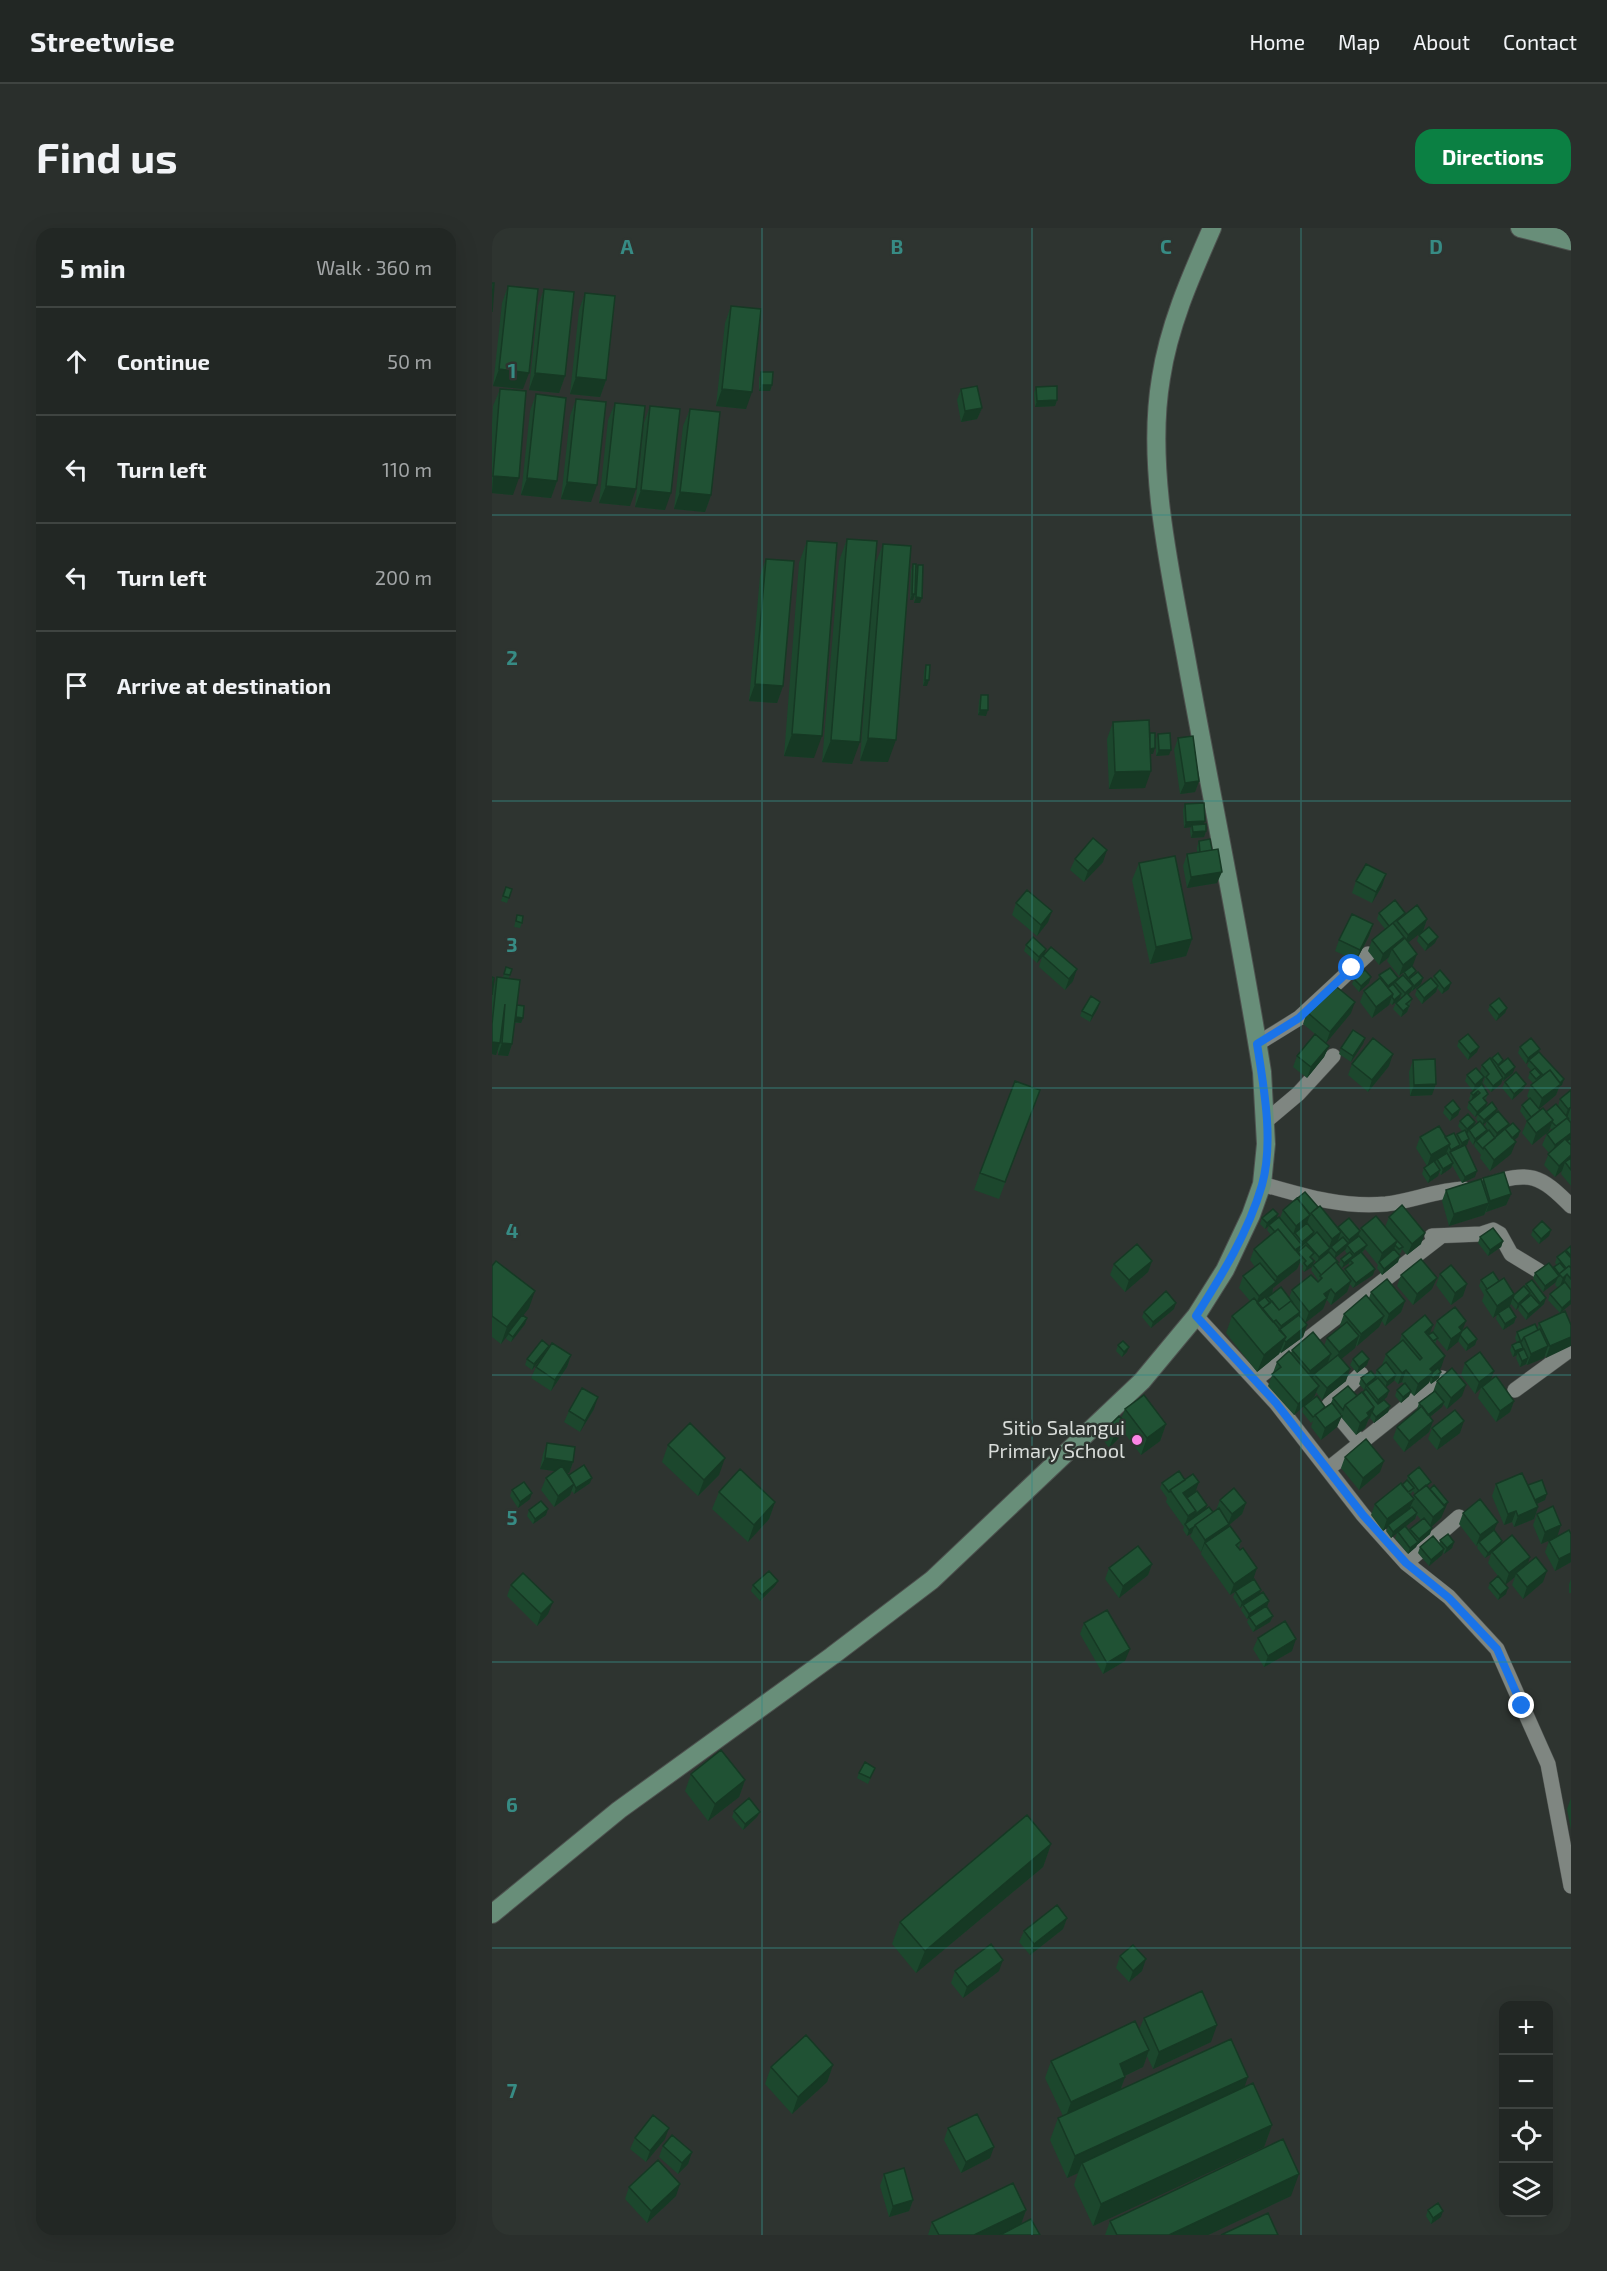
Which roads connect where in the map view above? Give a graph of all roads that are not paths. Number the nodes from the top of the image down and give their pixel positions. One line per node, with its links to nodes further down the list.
1 (1212, 228): 5 (street)
2 (1520, 228): 3 (street)
3 (1571, 241)
4 (1368, 954): 5 (street)
5 (1257, 1044): 7 (street)
6 (1333, 1056): 7 (street)
7 (1266, 1121): 8 (street)
8 (1262, 1184): 9 (street); 15 (street)
9 (1394, 1202): 10 (street); 11 (street)
10 (1571, 1206)
11 (1402, 1219)
12 (1419, 1233): 13 (street)
13 (1440, 1237): 14 (street); 19 (street)
14 (1539, 1271)
15 (1196, 1316): 19 (street); 26 (street)
16 (1571, 1349): 20 (street)
17 (1360, 1374): 21 (street)
18 (1442, 1378): 21 (street)
19 (1255, 1380): 22 (street)
20 (1515, 1390)
21 (1360, 1442): 22 (street)
22 (1328, 1469): 24 (street)
23 (1459, 1516): 24 (street)
24 (1406, 1563): 25 (street)
25 (1571, 1886)
26 (492, 1914)

